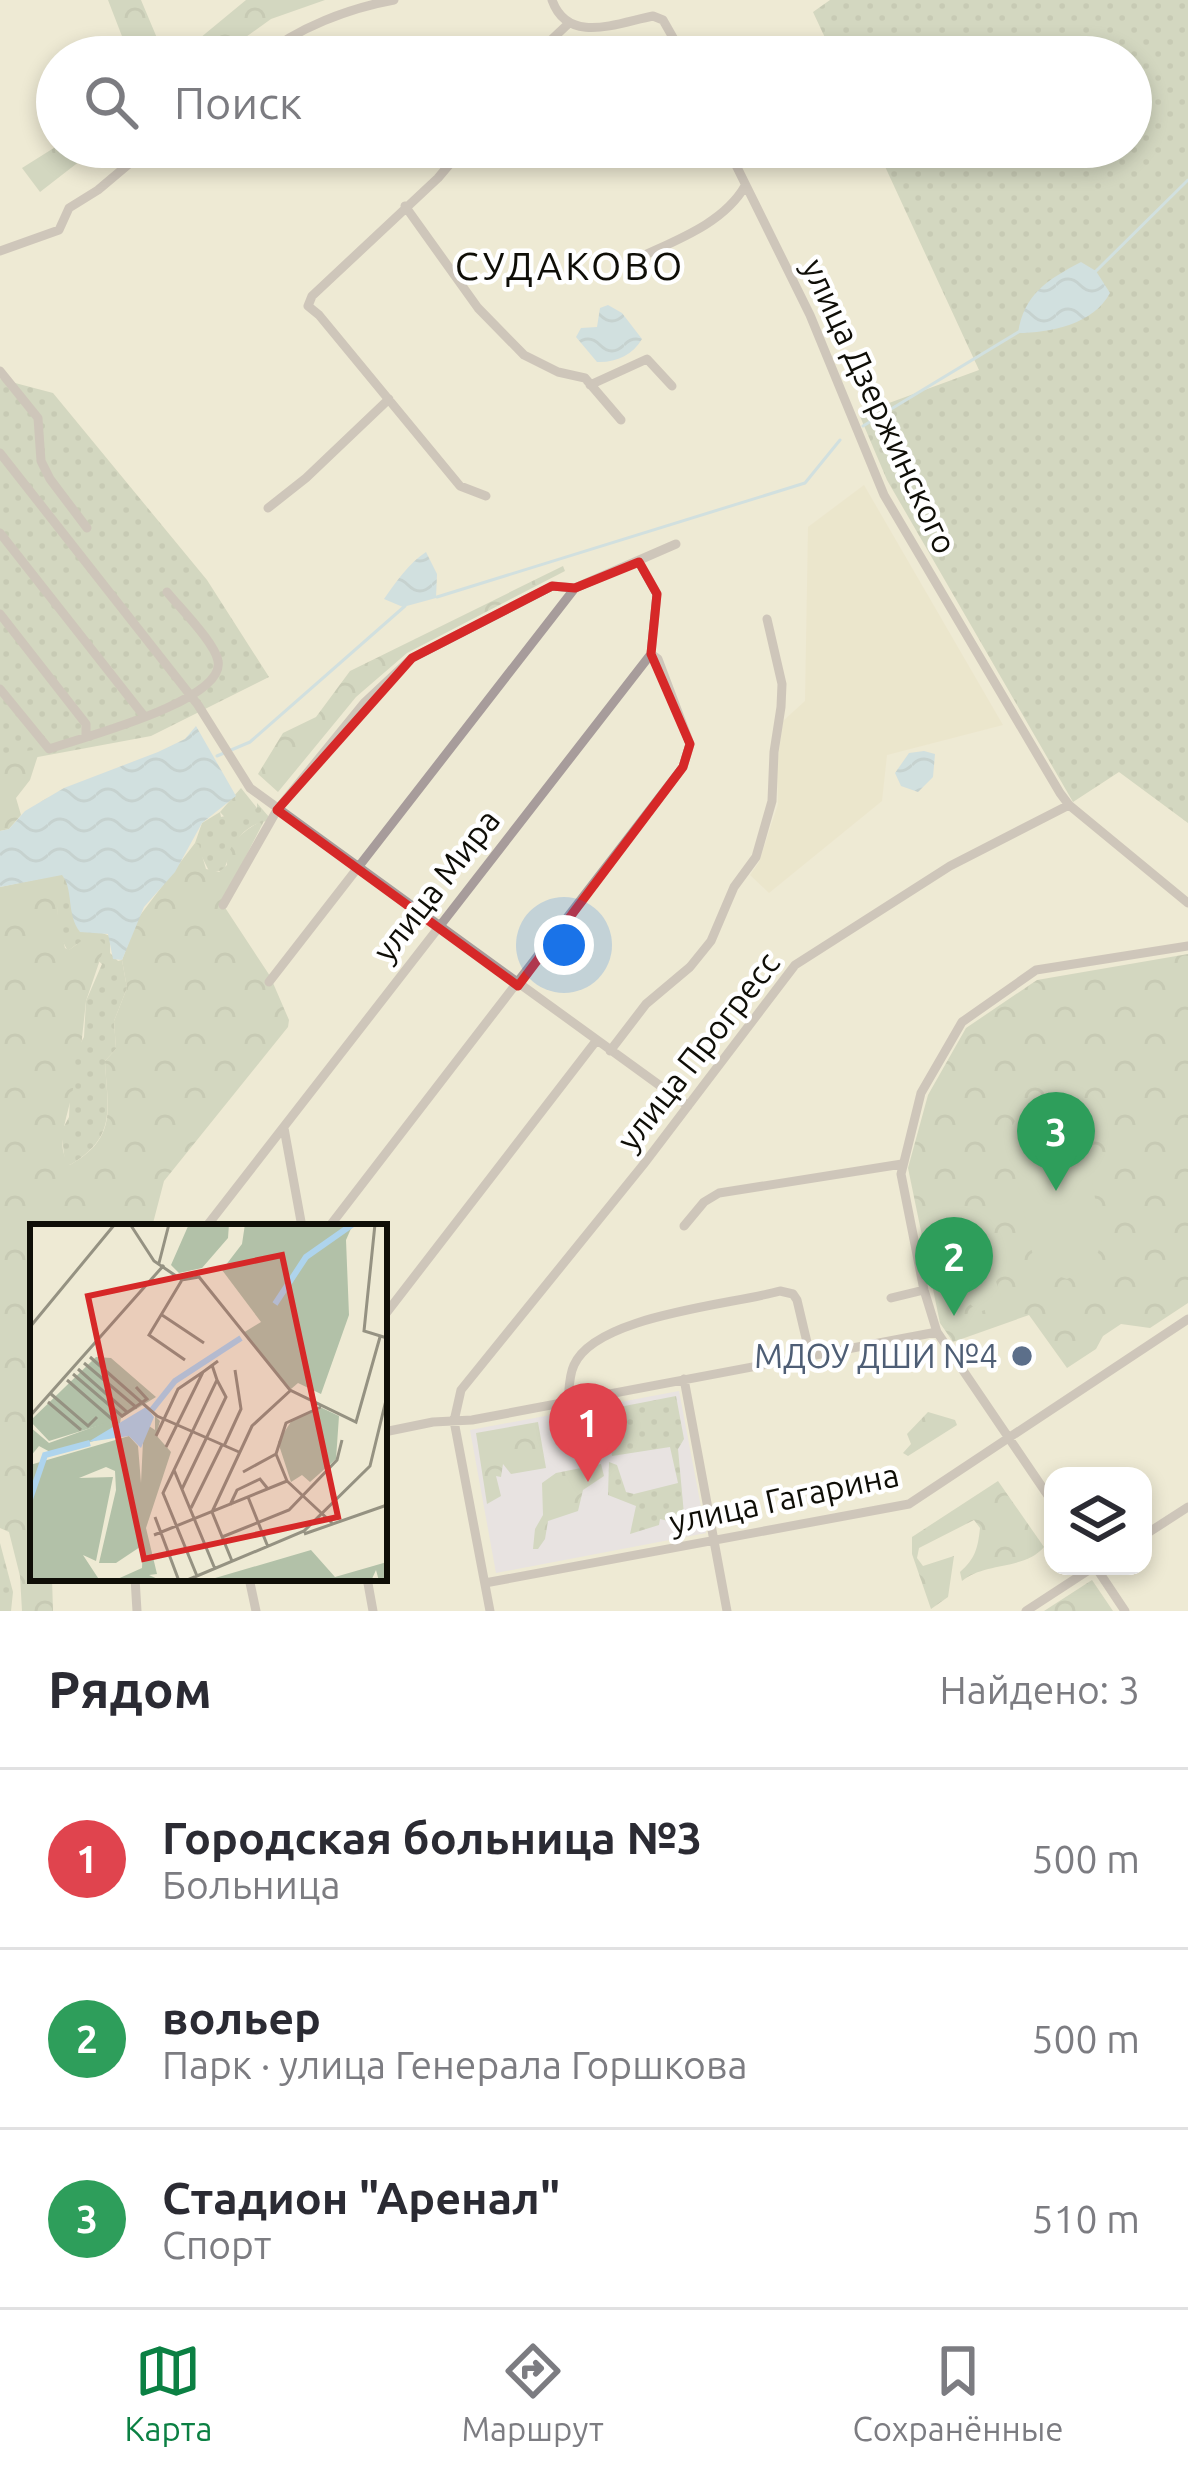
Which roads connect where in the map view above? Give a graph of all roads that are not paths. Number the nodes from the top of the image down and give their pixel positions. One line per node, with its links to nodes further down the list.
1 (394, 0): 4 (street)
2 (554, 3): 3 (street)
3 (568, 25): 5 (street); 6 (street)
4 (295, 36)
5 (556, 36)
6 (672, 36)
7 (124, 168): 12 (street)
8 (446, 168): 11 (street)
9 (737, 168): 10 (street, улица Дзержинского)
10 (745, 186): 13 (street); 35 (street, улица Дзержинского)
11 (405, 206): 15 (street); 17 (street)
12 (0, 251)
13 (630, 262)
14 (0, 370): 22 (street)
15 (590, 385): 16 (street); 18 (street)
16 (672, 386)
17 (389, 399): 20 (street); 21 (street)
18 (621, 420)
19 (0, 453): 32 (street)
20 (486, 496)
21 (268, 508)
22 (87, 528)
23 (0, 533): 33 (street)
24 (676, 544): 25 (street)
25 (639, 562): 26 (street); 30 (street)
26 (575, 588): 36 (street); 37 (street)
27 (167, 592): 32 (street)
28 (0, 614): 34 (street)
29 (766, 619): 45 (street)
30 (651, 654): 40 (street, улица Мира); 43 (street)
31 (0, 689): 34 (street)
32 (194, 701): 33 (street); 36 (street)
33 (144, 716): 34 (street)
34 (86, 736)
35 (1069, 805): 38 (street, улица Дзержинского); 46 (street, улица Прогресс)
36 (277, 810): 37 (street); 39 (street)
37 (360, 868): 40 (street); 42 (street)
38 (1188, 903)
39 (223, 905)
40 (438, 926): 43 (street); 47 (street, улица Мира)
41 (1188, 946): 48 (street)
42 (269, 982)
43 (518, 986): 44 (street); 51 (street)
44 (596, 1041): 45 (street); 55 (street)
45 (610, 1051): 46 (street)
46 (688, 1106): 61 (street, улица Прогресс)
47 (284, 1128): 49 (street, улица Мира); 50 (street)
48 (902, 1164): 52 (street); 53 (street)
49 (208, 1224)
50 (301, 1224)
51 (331, 1224)
52 (684, 1226)
53 (924, 1290): 54 (street); 57 (street)
54 (891, 1298)
55 (387, 1312)
56 (1188, 1319): 63 (street, улица Гагарина)
57 (937, 1332): 58 (street); 63 (street)
58 (810, 1355): 59 (street); 60 (street)
59 (684, 1379): 60 (street); 67 (street)
60 (568, 1402): 61 (street)
61 (454, 1421): 62 (street); 73 (street)
62 (387, 1432)
63 (1009, 1437): 64 (street); 67 (street, улица Гагарина)
64 (1044, 1490)
65 (1188, 1507): 66 (street)
66 (1152, 1530)
67 (715, 1541): 73 (street, улица Гагарина); 78 (street)
68 (1082, 1575): 79 (street)
69 (1102, 1575): 80 (street)
70 (134, 1581): 74 (street)
71 (249, 1581): 75 (street)
72 (369, 1581): 76 (street)
73 (485, 1582): 77 (street)
74 (137, 1611)
75 (256, 1611)
76 (374, 1611)
77 (490, 1611)
78 (727, 1611)
79 (1026, 1611)
80 (1126, 1611)

